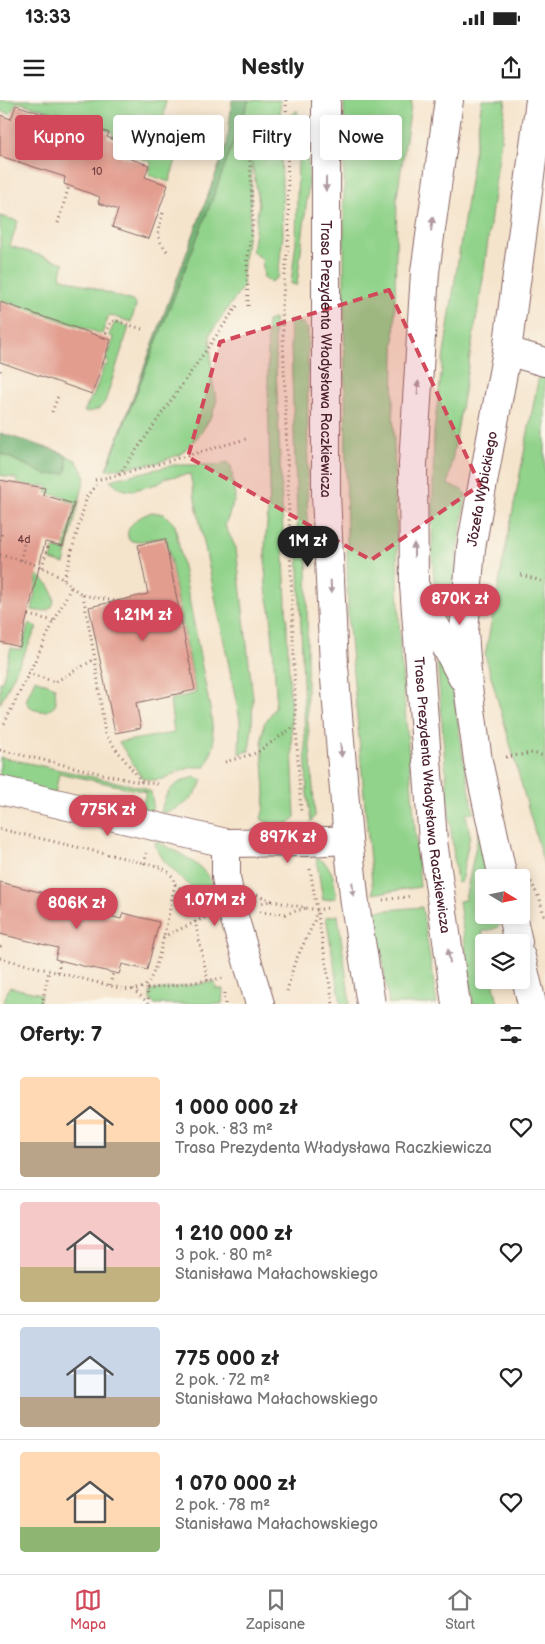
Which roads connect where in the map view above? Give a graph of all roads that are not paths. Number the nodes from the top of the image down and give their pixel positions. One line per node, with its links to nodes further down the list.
1 (326, 100): 9 (main road, Trasa Prezydenta Władysława Raczkiewicza, one-way to 9)
2 (449, 100): 6 (main road, Trasa Prezydenta Władysława Raczkiewicza, one-way to 2)
3 (540, 100): 4 (main road, Józefa Wybickiego)
4 (507, 351): 5 (main road); 7 (main road, Józefa Wybickiego)
5 (545, 362)
6 (414, 585): 7 (main road, Trasa Prezydenta Władysława Raczkiewicza); 15 (main road, Trasa Prezydenta Władysława Raczkiewicza, one-way to 6)
7 (468, 687): 11 (main road, Józefa Wybickiego)
8 (0, 790): 10 (main road)
9 (348, 840): 10 (main road); 14 (main road, Trasa Prezydenta Władysława Raczkiewicza, one-way to 14)
10 (226, 842): 13 (main road)
11 (501, 869)
12 (529, 989): 16 (main road)
13 (260, 1004)
14 (371, 1004)
15 (456, 1004)
16 (532, 1004)

